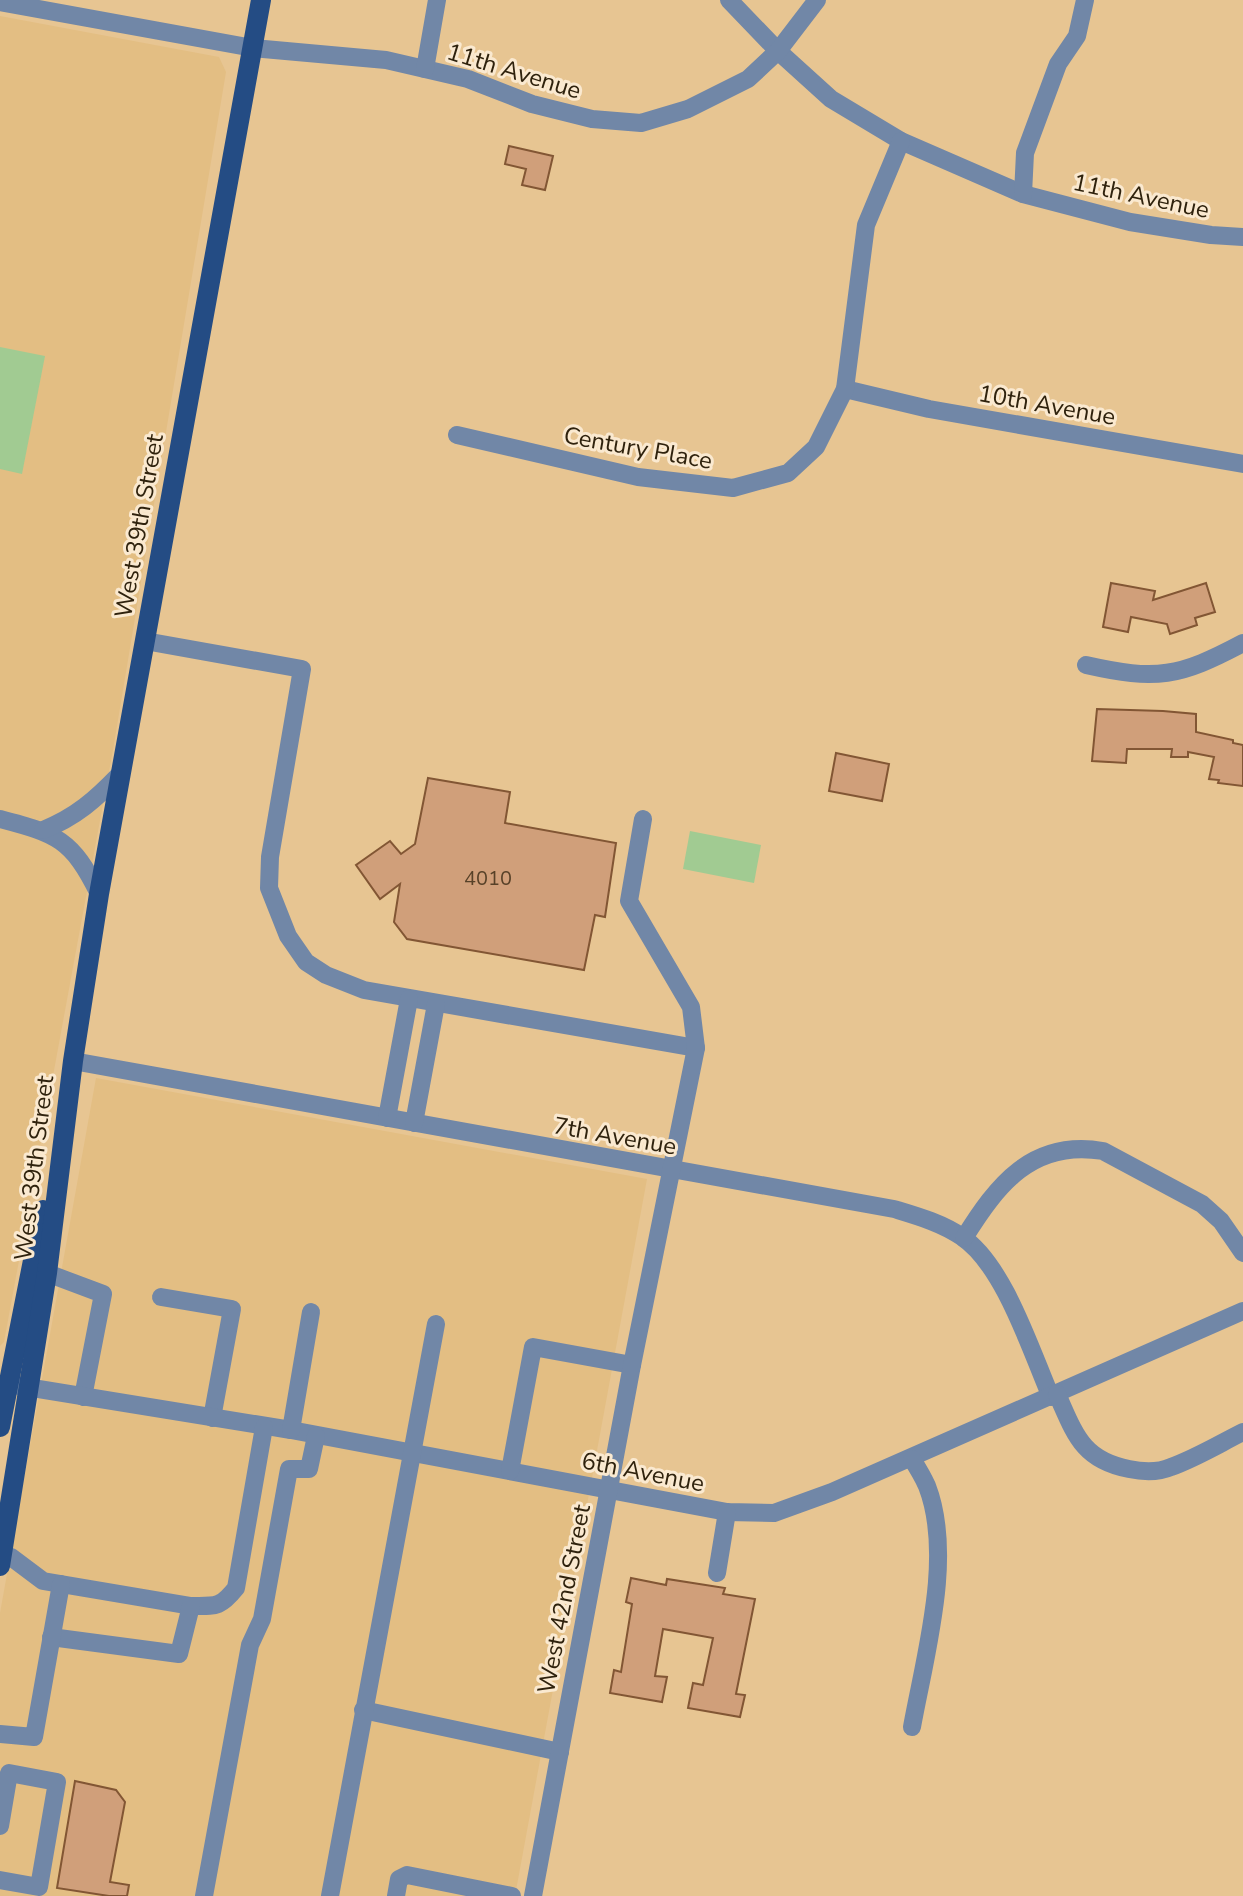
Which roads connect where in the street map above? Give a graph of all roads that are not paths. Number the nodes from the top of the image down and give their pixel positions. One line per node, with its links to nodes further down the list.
1 (261, 0): 7 (main road, West 39th Street)
2 (437, 0): 9 (street)
3 (729, 0): 8 (street)
4 (817, 0): 8 (street)
5 (1085, 0): 11 (street)
6 (0, 2): 7 (street, 11th Avenue)
7 (253, 48): 9 (street, 11th Avenue); 16 (main road, West 39th Street)
8 (778, 51): 9 (street, 11th Avenue); 10 (street, 11th Avenue)
9 (425, 69)
10 (901, 141): 11 (street, 11th Avenue); 13 (street, Century Place)
11 (1023, 194): 12 (street, 11th Avenue)
12 (1243, 237)
13 (845, 389): 14 (street, Century Place); 15 (street, 10th Avenue)
14 (457, 435)
15 (1243, 464)
16 (145, 641): 19 (main road, West 39th Street); 24 (street)
17 (1243, 643): 18 (street)
18 (1086, 665)
19 (120, 774): 22 (street); 23 (main road, West 39th Street)
20 (0, 819): 22 (street)
21 (643, 819): 26 (street, West 42nd Street)
22 (43, 830): 23 (street)
23 (99, 894): 27 (main road, West 39th Street)
24 (409, 999): 25 (street); 28 (street)
25 (436, 1004): 26 (street); 29 (street)
26 (696, 1048): 30 (street, West 42nd Street)
27 (73, 1061): 28 (street, 7th Avenue); 33 (main road, West 39th Street); 39 (main road, West 39th Street)
28 (387, 1118): 29 (street, 7th Avenue)
29 (414, 1123): 30 (street, 7th Avenue)
30 (672, 1171): 31 (street, 7th Avenue); 38 (street, West 42nd Street)
31 (964, 1238): 32 (street); 41 (street, 7th Avenue)
32 (1243, 1253)
33 (47, 1273): 40 (main road, West 39th Street); 42 (street)
34 (161, 1297): 43 (street)
35 (1243, 1311): 41 (street, 6th Avenue)
36 (311, 1312): 46 (street)
37 (436, 1324): 49 (street)
38 (632, 1365): 51 (street); 52 (street, West 42nd Street)
39 (4, 1383): 40 (street, 6th Avenue); 44 (main road, West 39th Street)
40 (30, 1389): 42 (street, 6th Avenue); 54 (main road, West 39th Street)
41 (1054, 1395): 47 (street, 7th Avenue); 50 (street, 6th Avenue)
42 (83, 1397): 43 (street, 6th Avenue)
43 (212, 1418): 45 (street, 6th Avenue)
44 (0, 1427)
45 (264, 1427): 46 (street, 6th Avenue); 57 (street)
46 (291, 1430): 48 (street, 6th Avenue)
47 (1243, 1432)
48 (316, 1436): 49 (street, 6th Avenue); 66 (street)
49 (413, 1453): 51 (street, 6th Avenue); 59 (street)
50 (912, 1459): 53 (street, 6th Avenue); 60 (street)
51 (510, 1471): 52 (street, 6th Avenue)
52 (608, 1491): 53 (street, 6th Avenue); 62 (street, West 42nd Street)
53 (727, 1512): 55 (street)
54 (1, 1560): 56 (street)
55 (717, 1573)
56 (61, 1584): 57 (street); 58 (street)
57 (191, 1606): 58 (street)
58 (51, 1637): 61 (street)
59 (363, 1710): 62 (street); 67 (street)
60 (912, 1727)
61 (0, 1734)
62 (560, 1752): 70 (street, West 42nd Street)
63 (0, 1826): 65 (street)
64 (0, 1880): 65 (street)
65 (38, 1891)
66 (204, 1896)
67 (330, 1896)
68 (396, 1896): 69 (street)
69 (512, 1896)
70 (533, 1896)

